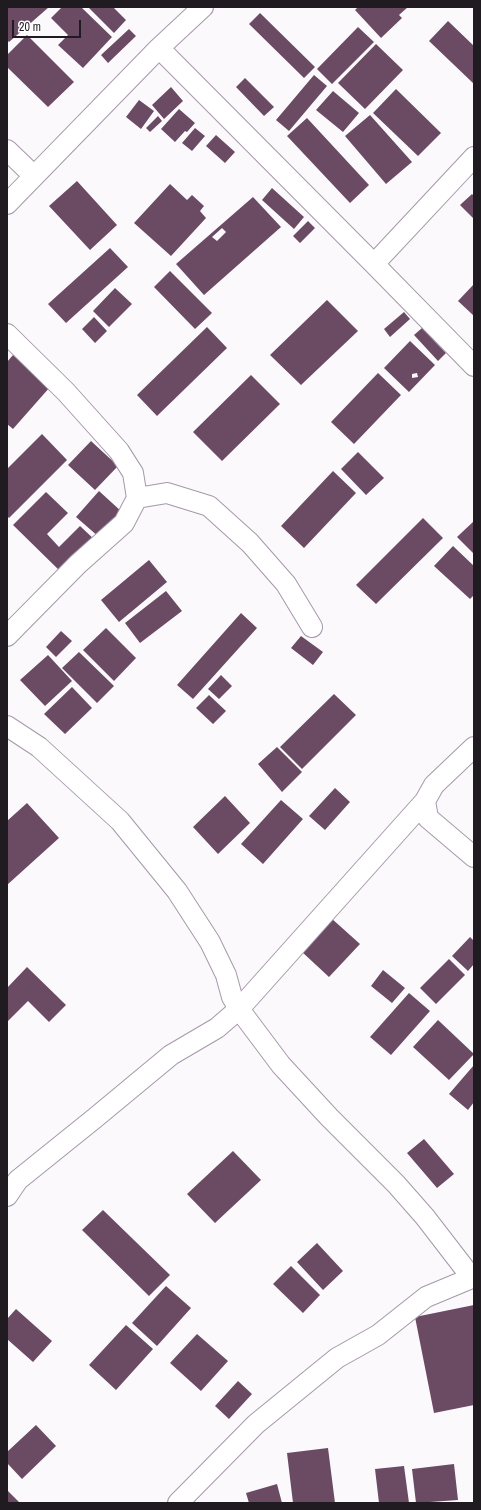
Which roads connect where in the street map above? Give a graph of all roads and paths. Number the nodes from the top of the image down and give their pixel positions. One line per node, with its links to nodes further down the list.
1 (203, 7): 2 (street)
2 (159, 48): 5 (street); 7 (street)
3 (7, 150): 5 (street)
4 (474, 158): 7 (street)
5 (34, 176): 6 (street)
6 (7, 204)
7 (374, 264): 9 (street)
8 (7, 334): 10 (street)
9 (474, 366)
10 (137, 498): 11 (street); 12 (street)
11 (312, 627)
12 (7, 636)
13 (7, 726): 17 (street)
14 (474, 747): 15 (street)
15 (425, 801): 16 (street); 17 (street)
16 (474, 856)
17 (239, 1009): 18 (street); 20 (street)
18 (12, 1174): 19 (street)
19 (7, 1196)
20 (473, 1278): 21 (street)
21 (178, 1503)

